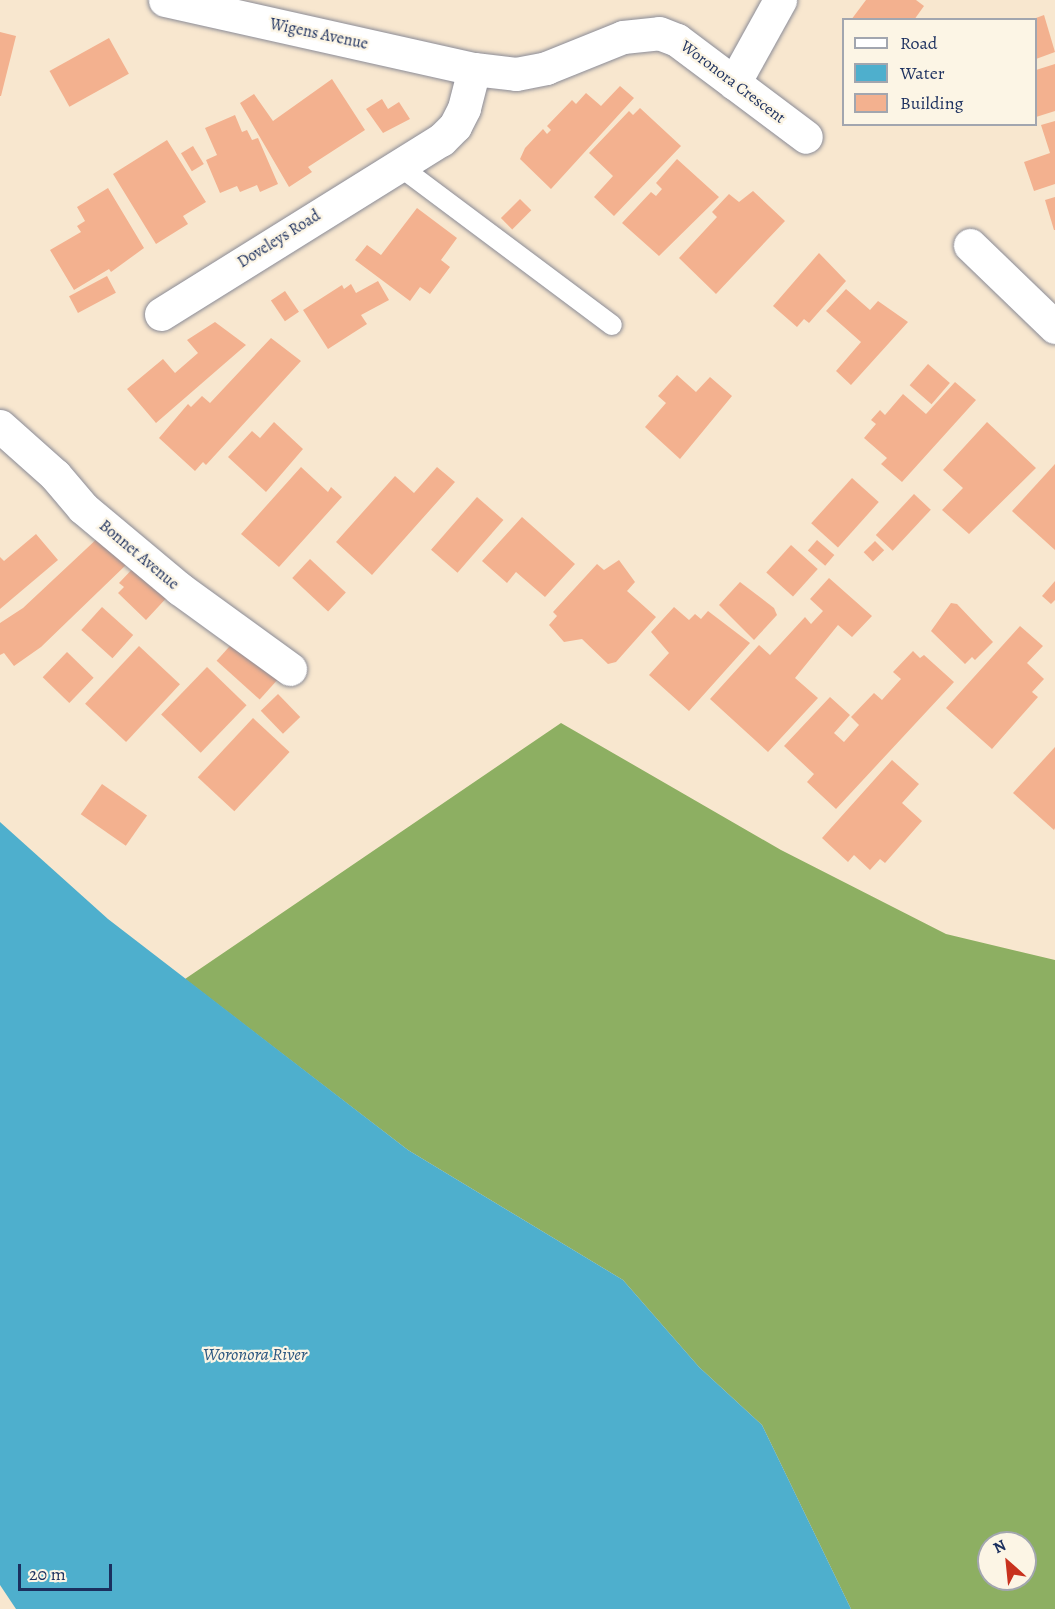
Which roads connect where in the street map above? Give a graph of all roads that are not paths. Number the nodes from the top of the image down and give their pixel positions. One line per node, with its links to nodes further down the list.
1 (165, 0): 3 (street, Wigens Avenue)
2 (780, 0): 4 (street)
3 (474, 69): 4 (street, Woronora Crescent); 6 (street, Doveleys Road)
4 (734, 83): 5 (street, Woronora Crescent)
5 (806, 136)
6 (398, 165): 8 (street, Doveleys Road); 9 (lane)
7 (970, 245): 10 (street)
8 (161, 314)
9 (612, 325)
10 (1055, 327)
11 (0, 426): 12 (street, Bonnet Avenue)
12 (290, 669)

